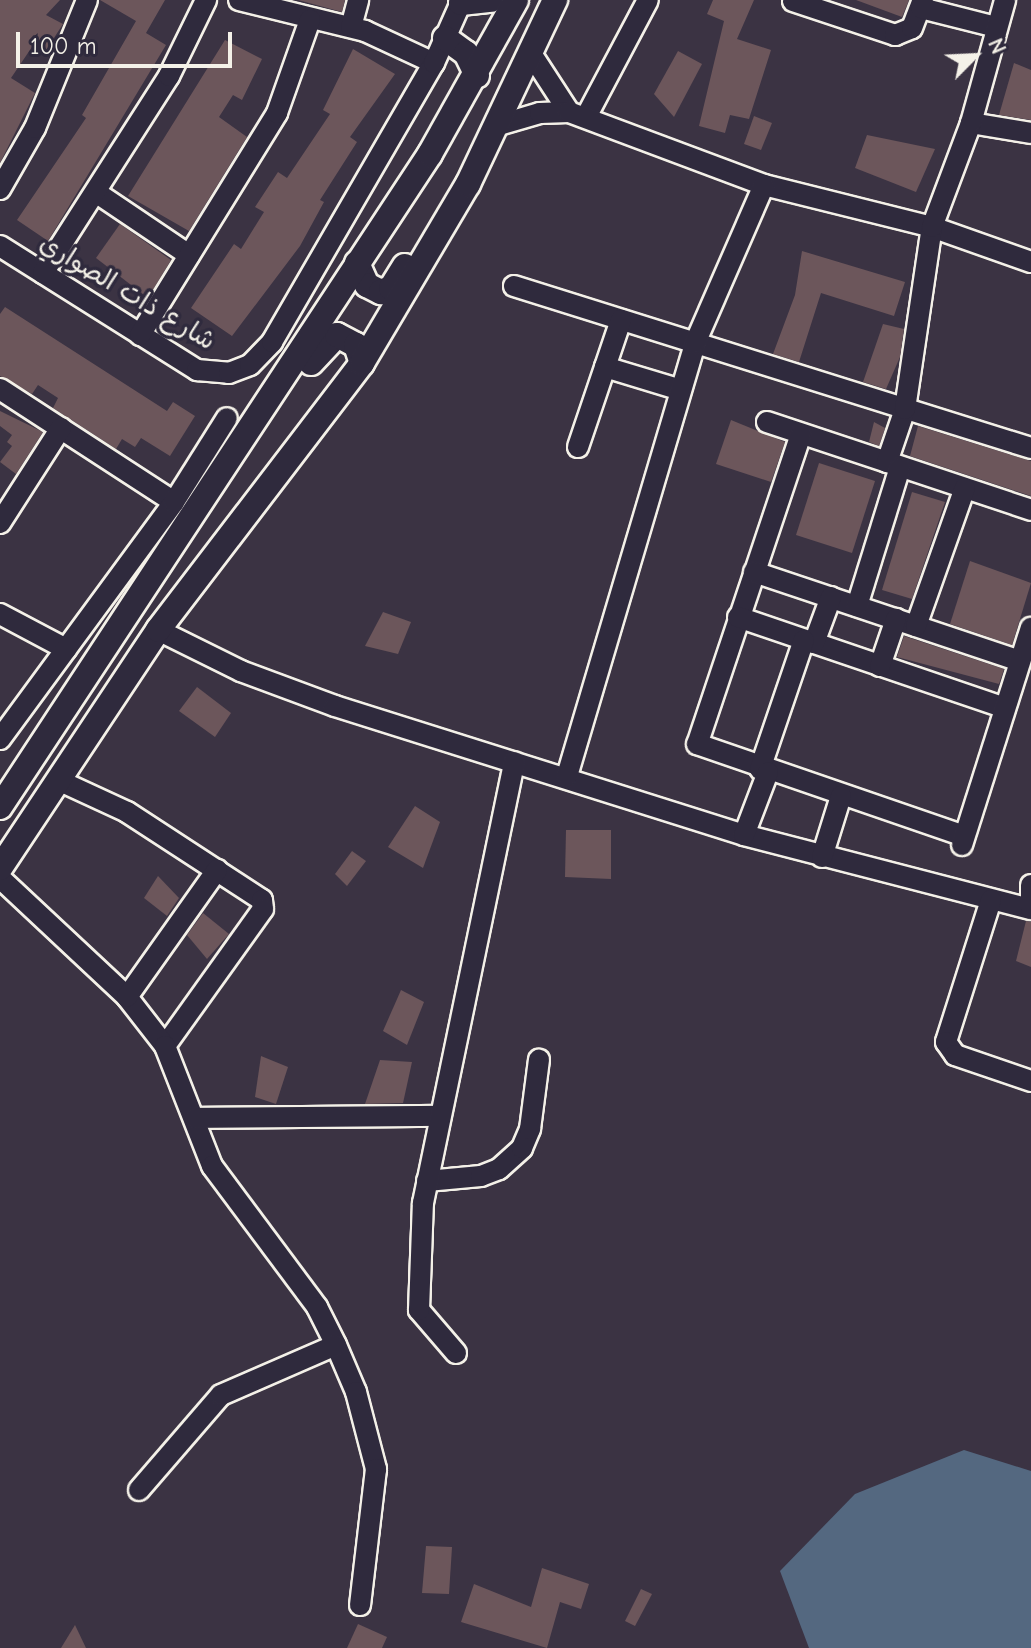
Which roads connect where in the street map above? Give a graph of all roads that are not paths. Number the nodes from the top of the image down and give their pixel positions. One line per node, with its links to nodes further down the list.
1 (87, 0): 25 (street)
2 (206, 0): 26 (street)
3 (239, 0): 13 (street)
4 (358, 0): 14 (street)
5 (491, 0): 10 (main road)
6 (516, 0): 19 (main road)
7 (555, 0): 17 (main road)
8 (648, 0): 20 (street)
9 (1005, 0): 15 (street)
10 (462, 1): 16 (street)
11 (793, 1): 12 (street)
12 (922, 4): 15 (street)
13 (310, 20): 14 (street); 30 (street)
14 (351, 27): 18 (street)
15 (996, 27): 21 (street)
16 (445, 38): 18 (street); 19 (main road)
17 (532, 55): 20 (street); 22 (main road)
18 (434, 63): 36 (street, شارع ذات الصواري)
19 (477, 76): 32 (main road)
20 (577, 115): 22 (street); 24 (street)
21 (971, 123): 23 (street); 28 (street)
22 (499, 125): 27 (main road)
23 (1031, 133)
24 (764, 185): 28 (street); 37 (street)
25 (0, 189)
26 (97, 193): 30 (street); 33 (street)
27 (449, 219): 32 (main road); 38 (main road)
28 (932, 227): 31 (street); 42 (street)
29 (0, 246): 33 (street, شارع ذات الصواري)
30 (189, 255): 36 (street)
31 (1031, 262)
32 (357, 263): 47 (main road)
33 (43, 273): 36 (street, شارع ذات الصواري)
34 (514, 286): 35 (street)
35 (621, 320): 37 (street); 39 (street)
36 (140, 335)
37 (695, 343): 41 (street); 42 (street)
38 (362, 363): 47 (main road); 63 (main road)
39 (605, 367): 41 (street); 48 (street)
40 (0, 389): 45 (street)
41 (681, 390): 72 (street)
42 (905, 409): 49 (street); 50 (street)
43 (227, 418): 52 (street)
44 (767, 422): 46 (street)
45 (61, 428): 52 (street); 54 (street)
46 (801, 434): 50 (street); 55 (street)
47 (247, 435): 75 (main road)
48 (578, 447)
49 (1031, 448)
50 (894, 465): 51 (street); 57 (street)
51 (965, 488): 53 (street); 61 (street)
52 (174, 502): 65 (street)
53 (1031, 510)
54 (1, 521)
55 (754, 572): 56 (street); 59 (street)
56 (831, 597): 57 (street); 64 (street)
57 (857, 606): 60 (street)
58 (0, 614): 65 (street)
59 (738, 617): 64 (street); 71 (street)
60 (896, 619): 61 (street); 66 (street)
61 (916, 626): 67 (street)
62 (1031, 628): 67 (street)
63 (158, 630): 70 (street); 73 (main road)
64 (809, 642): 66 (street); 71 (street)
65 (66, 649): 69 (street)
66 (880, 666): 68 (street)
67 (1022, 672): 68 (street)
68 (1005, 708): 74 (street)
69 (0, 739)
70 (514, 762): 72 (street); 88 (street)
71 (764, 770): 74 (street); 76 (street)
72 (567, 776): 76 (street)
73 (60, 781): 78 (main road); 79 (street)
74 (841, 796): 77 (street)
75 (0, 807)
76 (744, 835): 77 (street)
77 (822, 857): 82 (street)
78 (0, 868)
79 (217, 870): 84 (street); 85 (street)
80 (0, 878): 84 (street)
81 (1031, 885): 83 (street)
82 (991, 900): 83 (street); 87 (street)
83 (1031, 909)
84 (127, 997): 85 (street)
85 (165, 1046): 89 (street)
86 (539, 1060): 90 (street)
87 (1031, 1081)
88 (438, 1116): 89 (street); 90 (street)
89 (195, 1118): 91 (street)
90 (427, 1181): 92 (street)
91 (336, 1345): 93 (street); 94 (street)
92 (456, 1353)
93 (139, 1490)
94 (360, 1605)

